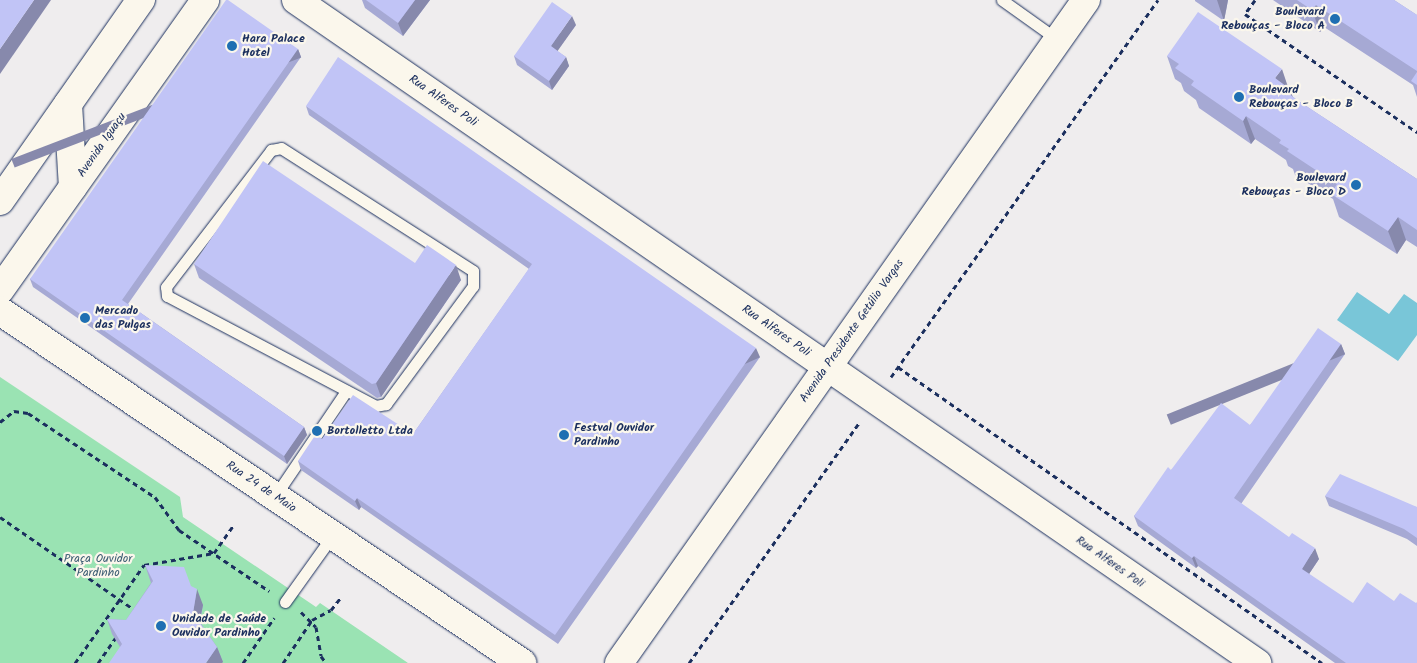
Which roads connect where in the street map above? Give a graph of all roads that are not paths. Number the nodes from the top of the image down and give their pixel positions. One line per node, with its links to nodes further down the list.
1 (141, 0): 7 (street)
2 (205, 0): 8 (street, Avenida Iguaçu)
3 (296, 0): 12 (street, Rua Alferes Poli)
4 (1002, 0): 6 (lane)
5 (1086, 0): 6 (street, Avenida Presidente Getúlio Vargas)
6 (1058, 40): 12 (street, Avenida Presidente Getúlio Vargas)
7 (68, 104): 8 (street); 9 (street)
8 (73, 187): 10 (street, Avenida Iguaçu)
9 (0, 201)
10 (0, 290)
11 (0, 311): 14 (street, Rua 24 de Maio)
12 (827, 366): 18 (street, Avenida Presidente Getúlio Vargas); 19 (street, Rua Alferes Poli)
13 (346, 392): 13 (lane); 14 (lane)
14 (275, 496): 15 (street, Rua 24 de Maio)
15 (333, 535): 16 (lane); 17 (street, Rua 24 de Maio)
16 (285, 602)
17 (522, 663)
18 (619, 663)
19 (1256, 663)

